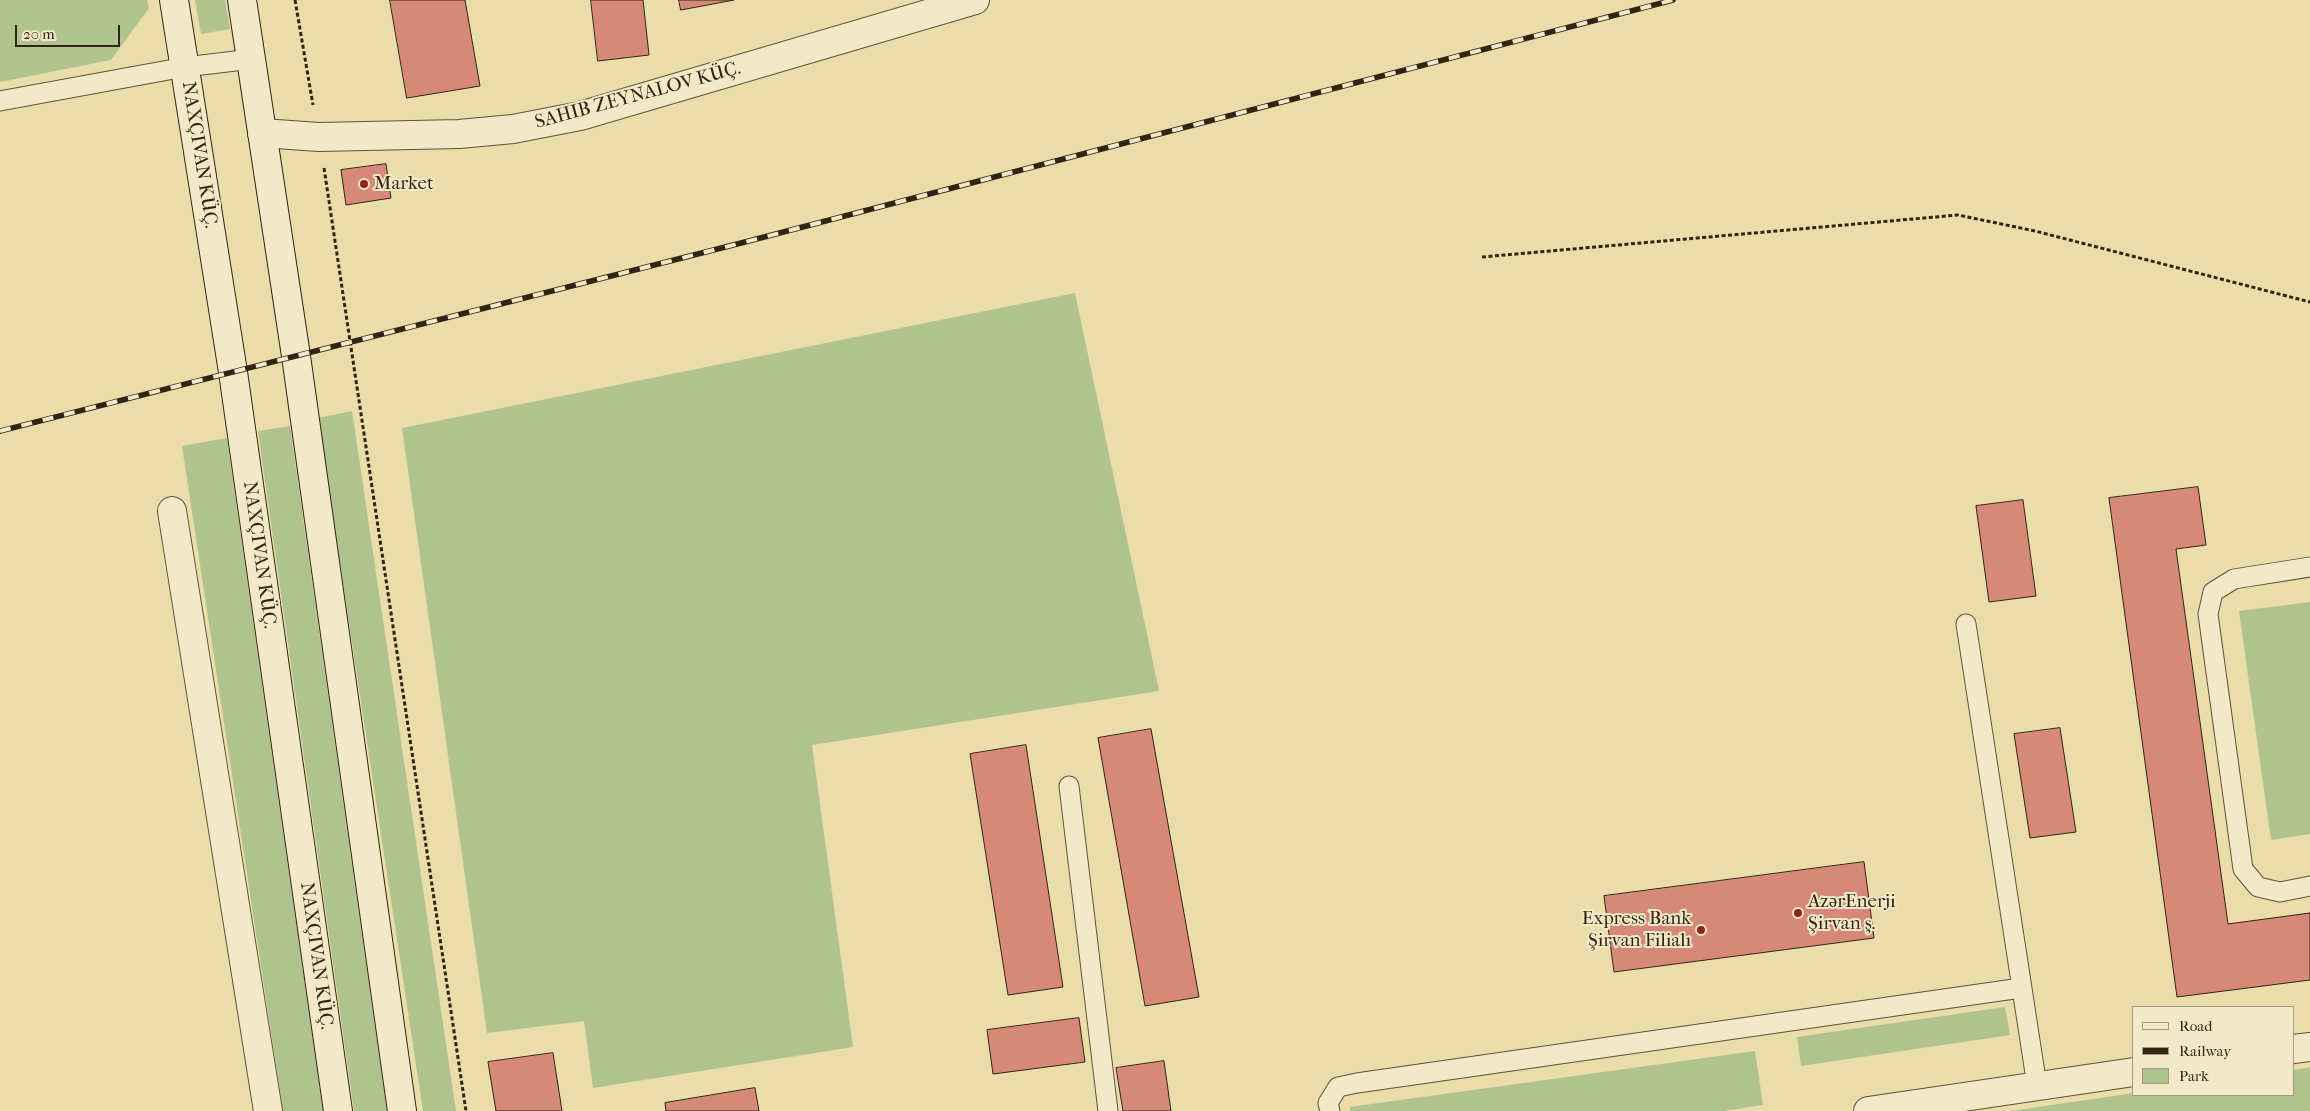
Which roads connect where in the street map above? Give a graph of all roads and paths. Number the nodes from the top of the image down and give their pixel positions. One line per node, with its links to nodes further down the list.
1 (174, 0): 6 (main road)
2 (242, 0): 5 (main road)
3 (295, 0): 9 (path)
4 (975, 0): 9 (main road, SAHIB ZEYNALOV KÜÇ.)
5 (252, 59): 6 (lane); 8 (main road)
6 (185, 67): 7 (lane); 23 (main road)
7 (0, 101)
8 (262, 133): 9 (main road, SAHIB ZEYNALOV KÜÇ.); 24 (main road)
9 (319, 138): 25 (path)
10 (1482, 257): 11 (path)
11 (2310, 302)
12 (172, 511): 22 (main road)
13 (2310, 567): 16 (lane)
14 (1966, 624): 17 (lane)
15 (1069, 786): 26 (lane)
16 (2310, 886)
17 (2021, 988): 21 (lane); 27 (lane)
18 (2310, 1047): 19 (main road)
19 (2295, 1049)
20 (2132, 1072): 21 (main road)
21 (2037, 1086): 28 (main road)
22 (268, 1111)
23 (338, 1111)
24 (402, 1111)
25 (466, 1111)
26 (1108, 1111)
27 (1330, 1111)
28 (1868, 1111)

